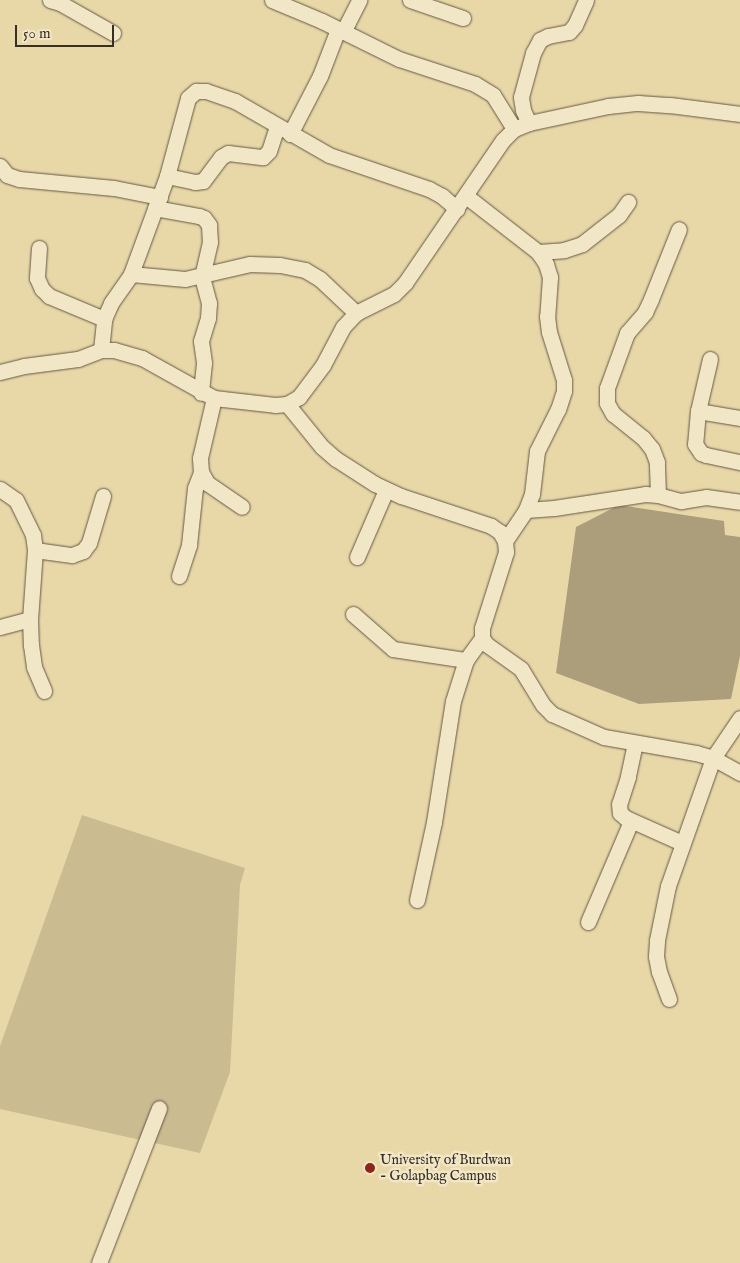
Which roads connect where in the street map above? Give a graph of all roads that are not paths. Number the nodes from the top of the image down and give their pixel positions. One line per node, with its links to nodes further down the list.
1 (50, 0): 8 (street)
2 (272, 0): 7 (street)
3 (359, 0): 7 (street)
4 (410, 0): 6 (street)
5 (586, 0): 10 (street)
6 (463, 18)
7 (341, 30): 11 (street); 12 (street)
8 (113, 32)
9 (740, 114): 10 (street)
10 (529, 122): 11 (street)
11 (514, 129): 15 (street)
12 (284, 131): 14 (street); 14 (street); 18 (street)
13 (0, 166): 17 (street)
14 (167, 176): 17 (street)
15 (466, 196): 18 (street); 21 (street)
16 (628, 202): 21 (street)
17 (158, 203): 22 (street); 23 (street)
18 (457, 209): 24 (street)
19 (679, 229): 37 (street)
20 (39, 248): 25 (street)
21 (538, 252): 41 (street)
22 (132, 274): 23 (street); 25 (street)
23 (202, 277): 24 (street); 29 (street)
24 (356, 312): 30 (street)
25 (104, 319): 26 (street)
26 (101, 350): 28 (street); 29 (street)
27 (710, 359): 31 (street)
28 (0, 372)
29 (207, 395): 30 (street); 34 (street)
30 (287, 404): 36 (street)
31 (698, 411): 32 (street); 33 (street)
32 (740, 418)
33 (740, 462)
34 (201, 472): 40 (street); 45 (street)
35 (0, 489): 43 (street)
36 (386, 490): 42 (street); 44 (street)
37 (658, 495): 39 (street); 41 (street)
38 (103, 496): 43 (street)
39 (740, 502)
40 (242, 508)
41 (526, 510): 42 (street)
42 (505, 540): 49 (street)
43 (35, 550): 47 (street)
44 (357, 557)
45 (179, 576)
46 (353, 614): 50 (street)
47 (30, 619): 48 (street); 51 (street)
48 (0, 628)
49 (482, 638): 50 (street); 53 (street)
50 (466, 660): 58 (street)
51 (44, 691)
52 (740, 718): 54 (street)
53 (635, 743): 54 (street); 56 (street)
54 (713, 758): 55 (street); 57 (street)
55 (740, 773)
56 (631, 820): 57 (street); 59 (street)
57 (682, 843): 60 (street)
58 (417, 900)
59 (588, 922)
60 (669, 999)
61 (159, 1108): 62 (street)
62 (99, 1263)

